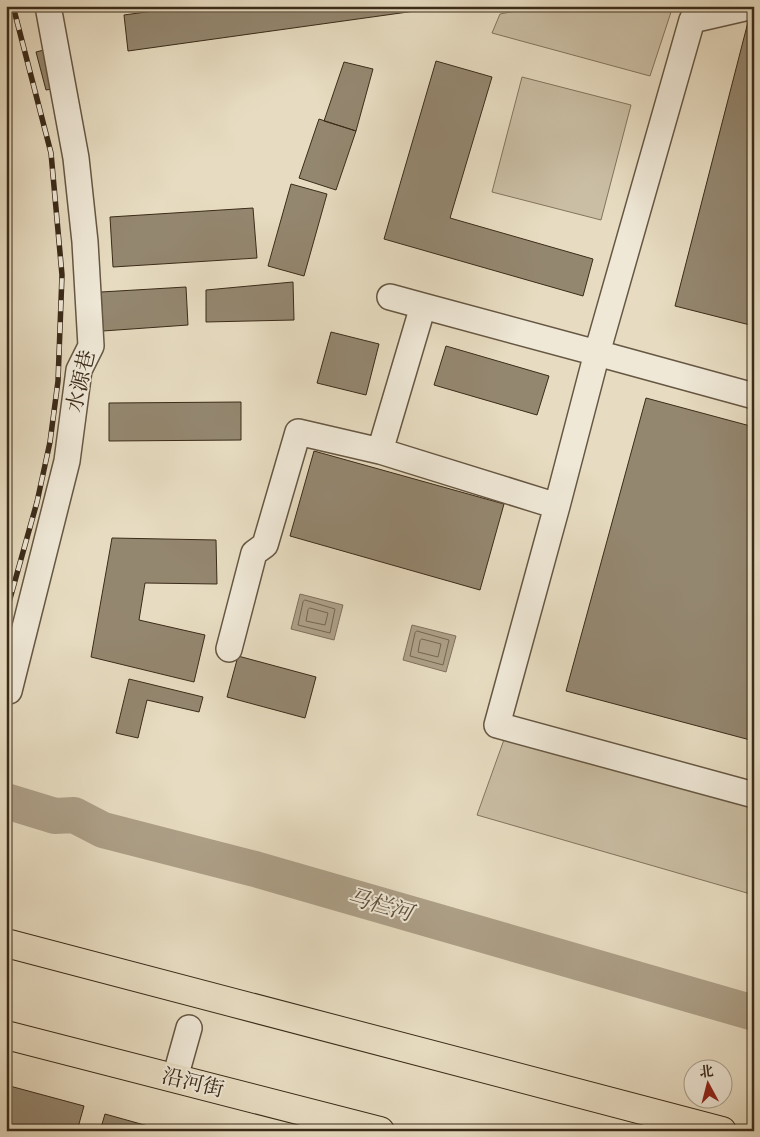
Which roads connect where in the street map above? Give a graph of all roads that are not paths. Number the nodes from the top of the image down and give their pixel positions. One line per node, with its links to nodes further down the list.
1 (48, 6): 10 (street, 水源巷)
2 (753, 6): 5 (street)
3 (390, 297): 4 (street)
4 (423, 306): 5 (street); 7 (street)
5 (597, 353): 6 (street); 8 (street)
6 (754, 396)
7 (380, 451): 8 (street); 9 (street)
8 (557, 506): 11 (street)
9 (228, 649)
10 (9, 691)
11 (754, 795)
12 (6, 943): 19 (main road)
13 (6, 961): 18 (main road)
14 (189, 1028): 16 (street)
15 (6, 1035): 16 (main road, 沿河街)
16 (175, 1078): 17 (main road, 沿河街)
17 (380, 1131)
18 (654, 1131)
19 (722, 1131)

